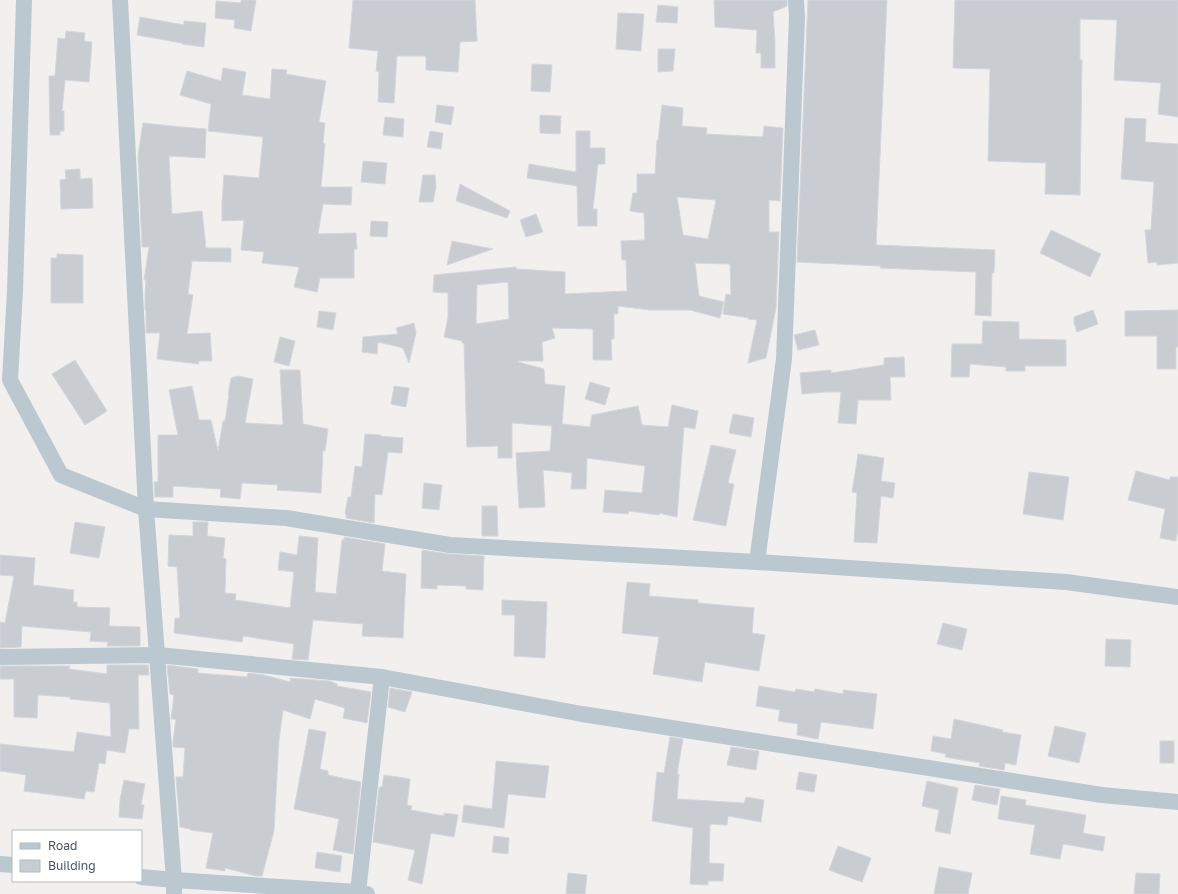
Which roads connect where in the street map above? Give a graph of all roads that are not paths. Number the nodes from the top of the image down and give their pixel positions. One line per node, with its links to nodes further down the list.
1 (24, 0): 4 (street)
2 (120, 0): 4 (street)
3 (796, 0): 5 (street)
4 (146, 509): 5 (street); 7 (street)
5 (757, 562): 6 (street)
6 (1178, 597)
7 (158, 655): 8 (street); 9 (street); 14 (street)
8 (0, 657)
9 (382, 677): 10 (street); 15 (street)
10 (1178, 802)
11 (0, 864): 12 (street)
12 (12, 865)
13 (142, 877): 14 (street)
14 (174, 887): 15 (street)
15 (362, 893)

